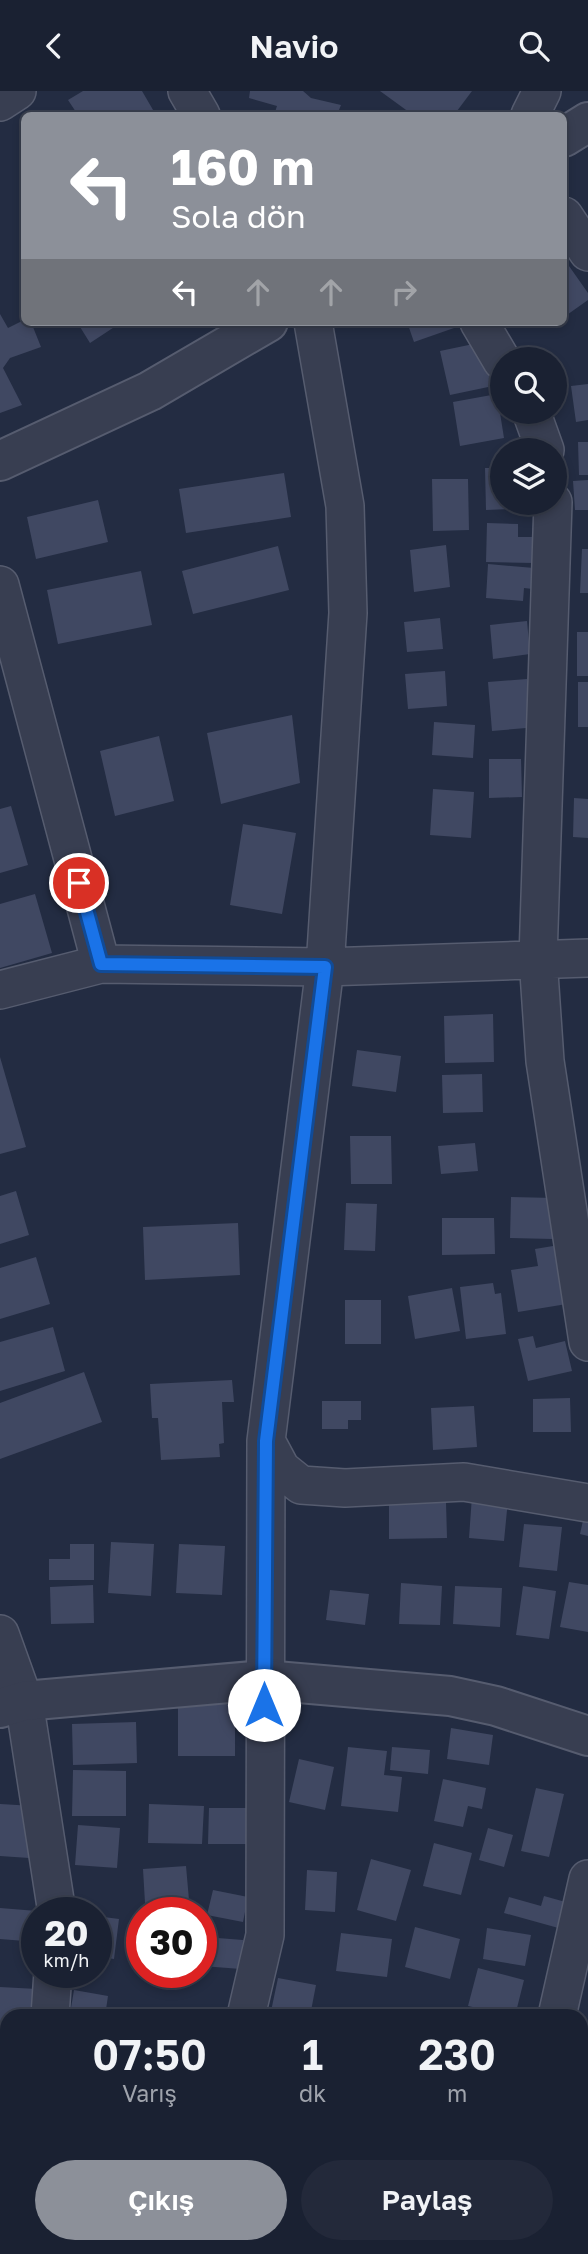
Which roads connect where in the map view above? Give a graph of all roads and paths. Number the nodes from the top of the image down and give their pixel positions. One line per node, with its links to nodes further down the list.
1 (18, 91): 4 (street)
2 (187, 91): 5 (street)
3 (542, 91): 6 (street)
4 (0, 102)
5 (199, 112)
6 (532, 112)
7 (588, 122): 8 (street)
8 (567, 135)
9 (567, 220): 10 (street)
10 (588, 252)
11 (261, 326): 15 (street)
12 (314, 326): 21 (street)
13 (481, 326): 14 (street)
14 (494, 347)
15 (0, 461)
16 (552, 515): 18 (street)
17 (0, 585): 20 (street)
18 (538, 958): 19 (street); 21 (street); 23 (street)
19 (588, 958)
20 (101, 964): 21 (street); 22 (street)
21 (325, 967): 24 (street)
22 (0, 990)
23 (588, 1342)
24 (266, 1441): 25 (street); 27 (street)
25 (588, 1503)
26 (0, 1634): 28 (street)
27 (264, 1680): 28 (street); 29 (street); 34 (street)
28 (12, 1705): 31 (street)
29 (588, 1736)
30 (588, 1879): 35 (street)
31 (54, 1897)
32 (52, 1988): 33 (street)
33 (50, 2009)
34 (248, 2009)
35 (559, 2009)

